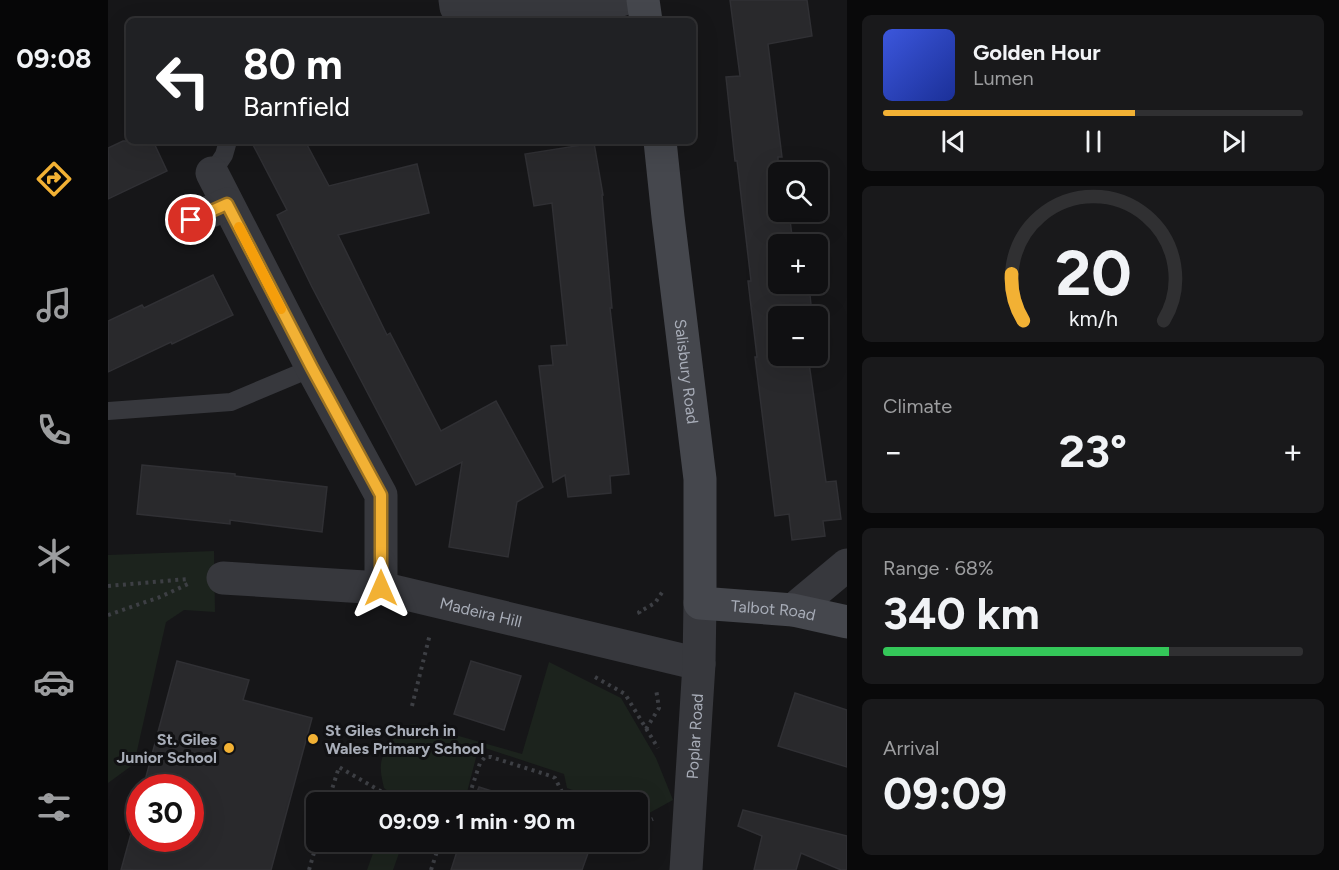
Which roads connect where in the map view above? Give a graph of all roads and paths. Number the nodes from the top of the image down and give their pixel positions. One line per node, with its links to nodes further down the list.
1 (455, 0): 2 (street)
2 (621, 0)
3 (643, 0): 4 (main road)
4 (645, 18)
5 (227, 144): 7 (lane)
6 (660, 144): 17 (main road, Salisbury Road)
7 (212, 173): 8 (street)
8 (227, 204): 9 (street); 10 (street)
9 (191, 220)
10 (312, 368): 11 (lane); 15 (street)
11 (108, 411)
12 (847, 565): 18 (street)
13 (211, 578): 14 (path); 15 (street, Madeira Hill); 19 (path)
14 (108, 586)
15 (381, 588): 16 (street, Madeira Hill)
16 (439, 602): 21 (street, Madeira Hill); 23 (path)
17 (700, 603): 18 (main road, Talbot Road); 21 (street, Poplar Road)
18 (793, 610): 20 (main road, Talbot Road)
19 (108, 615)
20 (847, 622)
21 (699, 664): 33 (street, Poplar Road)
22 (593, 677): 24 (path)
23 (412, 706)
24 (662, 753)
25 (331, 792): 26 (path)
26 (382, 792)
27 (470, 792): 28 (path)
28 (562, 792)
29 (314, 852): 31 (path)
30 (437, 852): 32 (path)
31 (309, 870)
32 (431, 870)
33 (686, 870)

